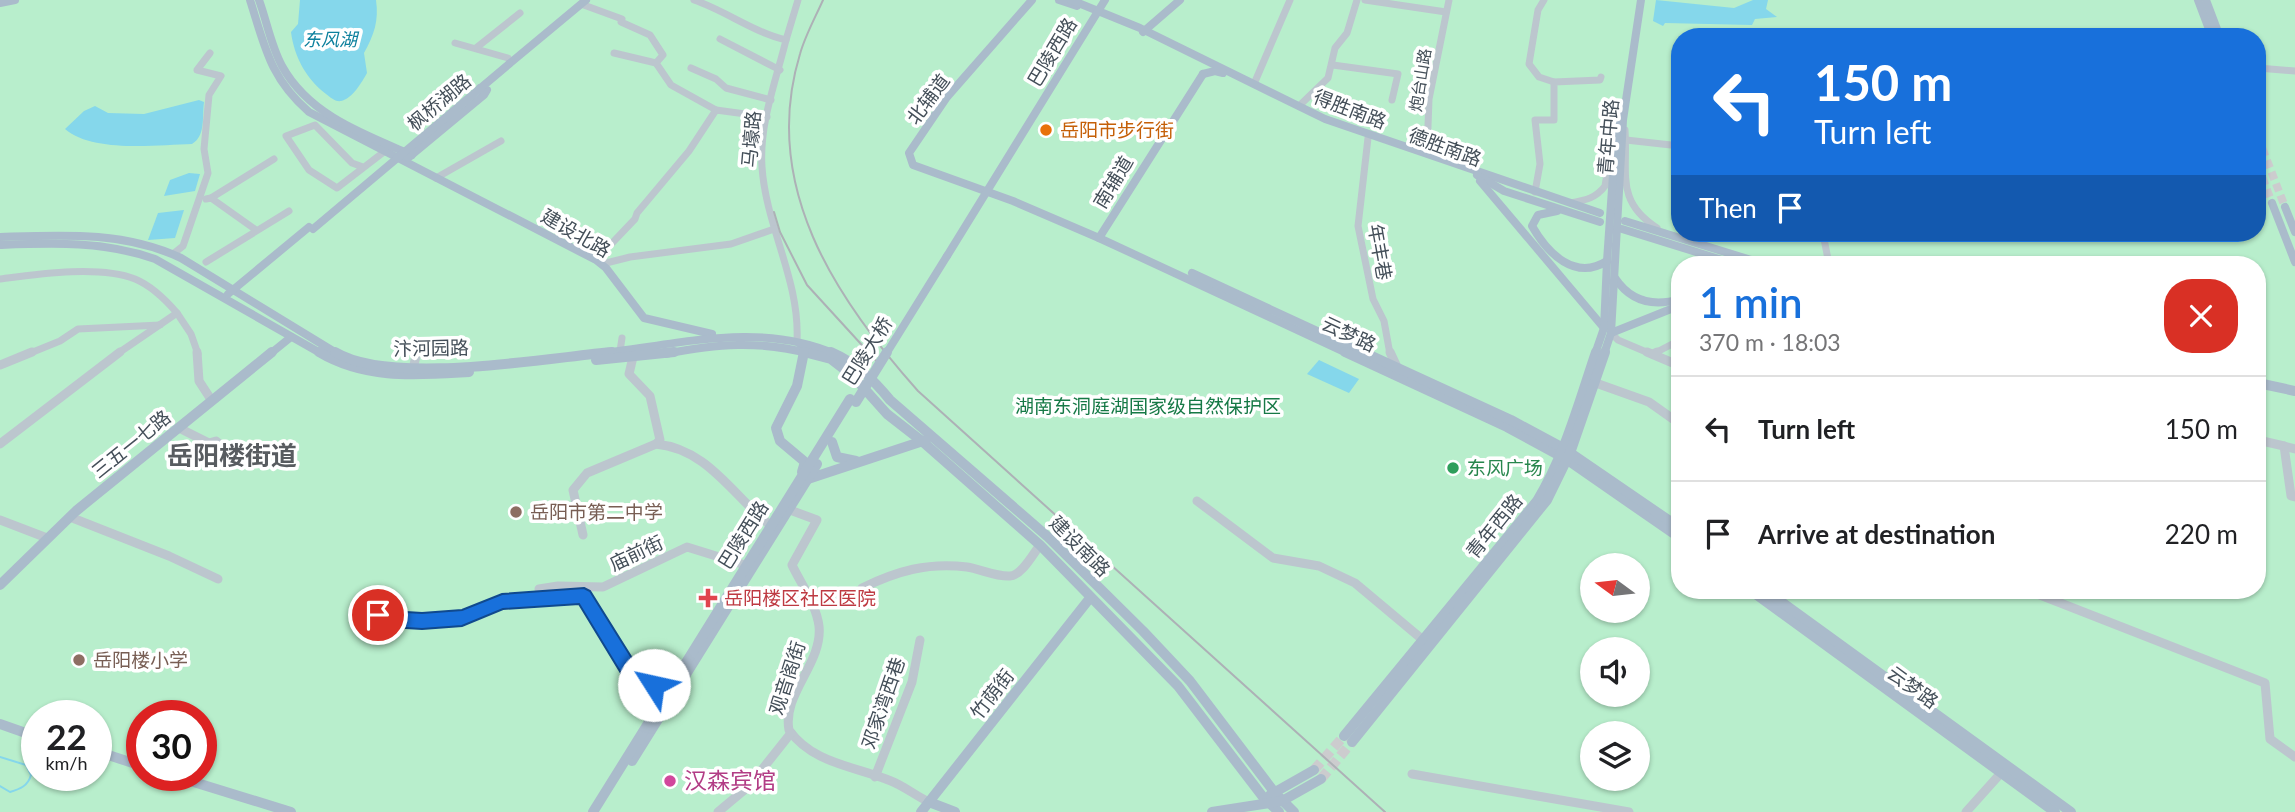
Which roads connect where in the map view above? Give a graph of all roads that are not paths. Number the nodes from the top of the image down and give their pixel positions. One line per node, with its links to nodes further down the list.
1 (15, 0): 20 (main road)
2 (250, 0): 57 (main road)
3 (259, 0): 57 (main road)
4 (694, 0): 30 (street)
5 (798, 0): 30 (street, 马壕路)
6 (1032, 0): 64 (main road, 北辅道)
7 (1059, 0): 23 (main road, 得胜南路)
8 (1107, 0): 23 (main road, 巴陵西路)
9 (1174, 0): 28 (main road)
10 (1180, 0): 28 (main road)
11 (1290, 0): 45 (street)
12 (1357, 0): 37 (street)
13 (1365, 0): 24 (street)
14 (1449, 0): 24 (street, 炮台山路)
15 (1544, 0): 44 (street)
16 (1636, 0): 52 (main road, 青年中路)
17 (1641, 0): 52 (main road, 青年中路)
18 (2198, 0): 26 (main road)
19 (2206, 0): 27 (main road)
20 (1, 1)
21 (582, 1): 35 (main road, 枫桥湖路); 36 (street)
22 (1076, 1): 23 (main road)
23 (1095, 7): 28 (main road, 得胜南路); 64 (main road, 巴陵西路)
24 (1446, 12): 58 (street, 炮台山路)
25 (520, 13): 32 (street)
26 (2209, 28)
27 (2217, 28)
28 (1141, 30): 42 (main road, 得胜南路); 45 (main road, 得胜南路)
29 (720, 39): 40 (street)
30 (786, 40): 40 (street, 马壕路)
31 (455, 43): 32 (street)
32 (476, 48): 35 (street)
33 (614, 52): 36 (street)
34 (210, 53): 67 (street)
35 (507, 62): 46 (main road, 枫桥湖路, bridge); 73 (main road, 枫桥湖路, bridge)
36 (656, 63): 50 (street)
37 (1333, 65): 48 (street); 49 (street)
38 (691, 68): 47 (street)
39 (2266, 69): 41 (street)
40 (780, 70): 47 (street, 马壕路)
41 (2295, 71)
42 (1203, 74): 53 (main road, 德胜南路); 77 (main road, 南辅道)
43 (1601, 77): 44 (street)
44 (1554, 82): 65 (street)
45 (1254, 84): 49 (main road, 得胜南路)
46 (480, 88): 59 (main road); 73 (main road, 枫桥湖路, bridge)
47 (771, 100): 51 (street, 马壕路)
48 (1392, 100)
49 (1299, 106): 58 (main road, 得胜南路)
50 (716, 110): 51 (street); 91 (street)
51 (767, 117): 74 (street, 马壕路)
52 (1620, 119): 54 (street); 69 (street); 89 (main road, 青年中路, bridge); 93 (main road, 青年中路)
53 (1368, 138): 62 (main road, 德胜南路); 113 (street, 年丰巷)
54 (1626, 140): 56 (street); 78 (street)
55 (501, 141): 63 (street)
56 (1671, 145)
57 (388, 148): 59 (main road, 建设北路); 61 (street)
58 (1427, 153): 65 (main road, 得胜南路)
59 (409, 158): 63 (main road, 建设北路)
60 (274, 159): 66 (street)
61 (363, 167): 61 (street)
62 (1473, 173): 69 (main road, 德胜南路); 101 (main road)
63 (436, 177): 91 (main road, 建设北路)
64 (985, 192): 77 (main road, 云梦路); 85 (main road, 巴陵西路)
65 (1535, 192): 69 (main road, 得胜南路)
66 (211, 198): 67 (street); 75 (street)
67 (200, 200): 84 (street)
68 (2272, 203): 92 (main road)
69 (1567, 207): 72 (main road, 德胜南路); 89 (main road)
70 (2285, 207): 76 (main road)
71 (289, 211): 75 (street)
72 (1600, 218)
73 (311, 228): 95 (main road)
74 (774, 229): 91 (street); 105 (street, 马壕路)
75 (256, 230): 90 (street)
76 (2295, 232)
77 (1101, 235): 113 (main road); 131 (main road, 云梦路)
78 (1671, 235)
79 (1671, 236): 83 (main road)
80 (0, 237): 84 (main road, 汴河园路)
81 (1692, 242): 88 (main road)
82 (0, 245): 95 (main road, 汴河园路)
83 (1680, 247): 86 (main road); 87 (main road)
84 (173, 254): 95 (main road, 汴河园路)
85 (944, 256): 123 (main road, 巴陵大桥, bridge)
86 (1694, 256)
87 (1709, 256)
88 (1738, 256)
89 (1607, 261): 101 (main road, 青年西路)
90 (206, 262)
91 (599, 262): 102 (main road, 建设北路)
92 (2295, 262)
93 (1614, 277): 96 (main road); 101 (main road, 青年西路)
94 (0, 279): 98 (street)
95 (231, 295): 99 (main road, 汴河园路)
96 (1671, 302)
97 (1671, 309): 101 (main road)
98 (177, 313): 100 (street); 118 (street)
99 (274, 321): 103 (main road, 汴河园路); 114 (main road, 汴河园路)
100 (160, 325): 112 (street); 127 (street)
101 (1608, 330): 108 (street); 115 (main road, 青年西路); 131 (main road, 青年西路)
102 (720, 336): 105 (main road, 汴河园路); 107 (main road, 汴河园路)
103 (291, 337): 110 (main road, 汴河园路); 118 (main road, 三五一七路)
104 (622, 338): 107 (street)
105 (802, 344): 110 (main road, 汴河园路); 121 (main road, 建设南路); 122 (main road)
106 (1671, 345): 108 (street)
107 (620, 351): 114 (main road, 汴河园路)
108 (1653, 354): 111 (street)
109 (416, 356): 114 (street)
110 (633, 357): 128 (street)
111 (1671, 362)
112 (0, 365)
113 (1397, 368): 131 (main road)
114 (413, 369)
115 (1593, 382): 119 (street); 131 (main road, 青年西路)
116 (2266, 382): 117 (main road)
117 (2295, 388)
118 (212, 401): 120 (main road, 三五一七路)
119 (1671, 418)
120 (178, 428): 126 (street); 138 (main road, 三五一七路)
121 (928, 439): 133 (main road); 145 (main road, 建设南路); 172 (main road, 建设南路)
122 (780, 441): 123 (main road); 134 (main road)
123 (829, 441): 132 (main road, 巴陵大桥); 133 (main road)
124 (2266, 441): 129 (street)
125 (2266, 441): 130 (street)
126 (209, 443)
127 (0, 444)
128 (656, 444): 141 (street); 143 (street)
129 (2284, 446): 130 (street); 135 (street)
130 (2295, 448)
131 (1565, 454): 140 (main road); 142 (main road, 云梦路); 158 (main road, 青年西路); 158 (main road, 青年西路)
132 (815, 461): 134 (main road, 巴陵西路)
133 (863, 462): 134 (main road)
134 (804, 479): 137 (main road, 巴陵西路); 141 (main road, 巴陵西路)
135 (2295, 497)
136 (1197, 501): 158 (street)
137 (790, 510): 164 (street, 观音阁街); 177 (main road, 巴陵西路)
138 (70, 517): 144 (main road, 三五一七路); 148 (street)
139 (0, 520): 144 (street)
140 (1671, 522)
141 (770, 525): 146 (main road, 巴陵西路)
142 (1671, 531)
143 (583, 535)
144 (47, 538): 147 (main road, 三五一七路)
145 (1040, 545): 150 (street); 152 (main road, 建设南路)
146 (745, 565): 151 (street, 庙前街); 159 (main road, 巴陵西路)
147 (6, 572): 149 (main road, 三五一七路)
148 (218, 579)
149 (0, 585)
150 (862, 588)
151 (539, 589)
152 (1090, 598): 172 (main road, 建设南路); 173 (main road, 竹荫街)
153 (1762, 599): 166 (main road, 云梦路)
154 (1777, 599): 185 (main road)
155 (2050, 599): 165 (street)
156 (378, 615): 159 (street)
157 (920, 640): 169 (street, 邓家湾西巷)
158 (1423, 640)
159 (668, 690): 176 (main road, 巴陵西路)
160 (0, 719): 162 (main road)
161 (0, 724): 163 (main road)
162 (21, 726)
163 (21, 731)
164 (791, 733): 169 (street, 观音阁街); 178 (street)
165 (2295, 757)
166 (2001, 773): 183 (street); 184 (main road, 云梦路)
167 (1318, 774): 172 (main road)
168 (1412, 774): 182 (street)
169 (875, 777): 173 (street, 观音阁街)
170 (217, 789): 175 (main road)
171 (206, 791): 174 (main road)
172 (1274, 801): 180 (main road); 181 (main road, 建设南路)
173 (925, 807): 179 (main road)
174 (272, 812)
175 (291, 812)
176 (593, 812)
177 (600, 812)
178 (718, 812)
179 (955, 812)
180 (1212, 812)
181 (1294, 812)
182 (1629, 812)
183 (1966, 812)
184 (2055, 812)
185 (2071, 812)

